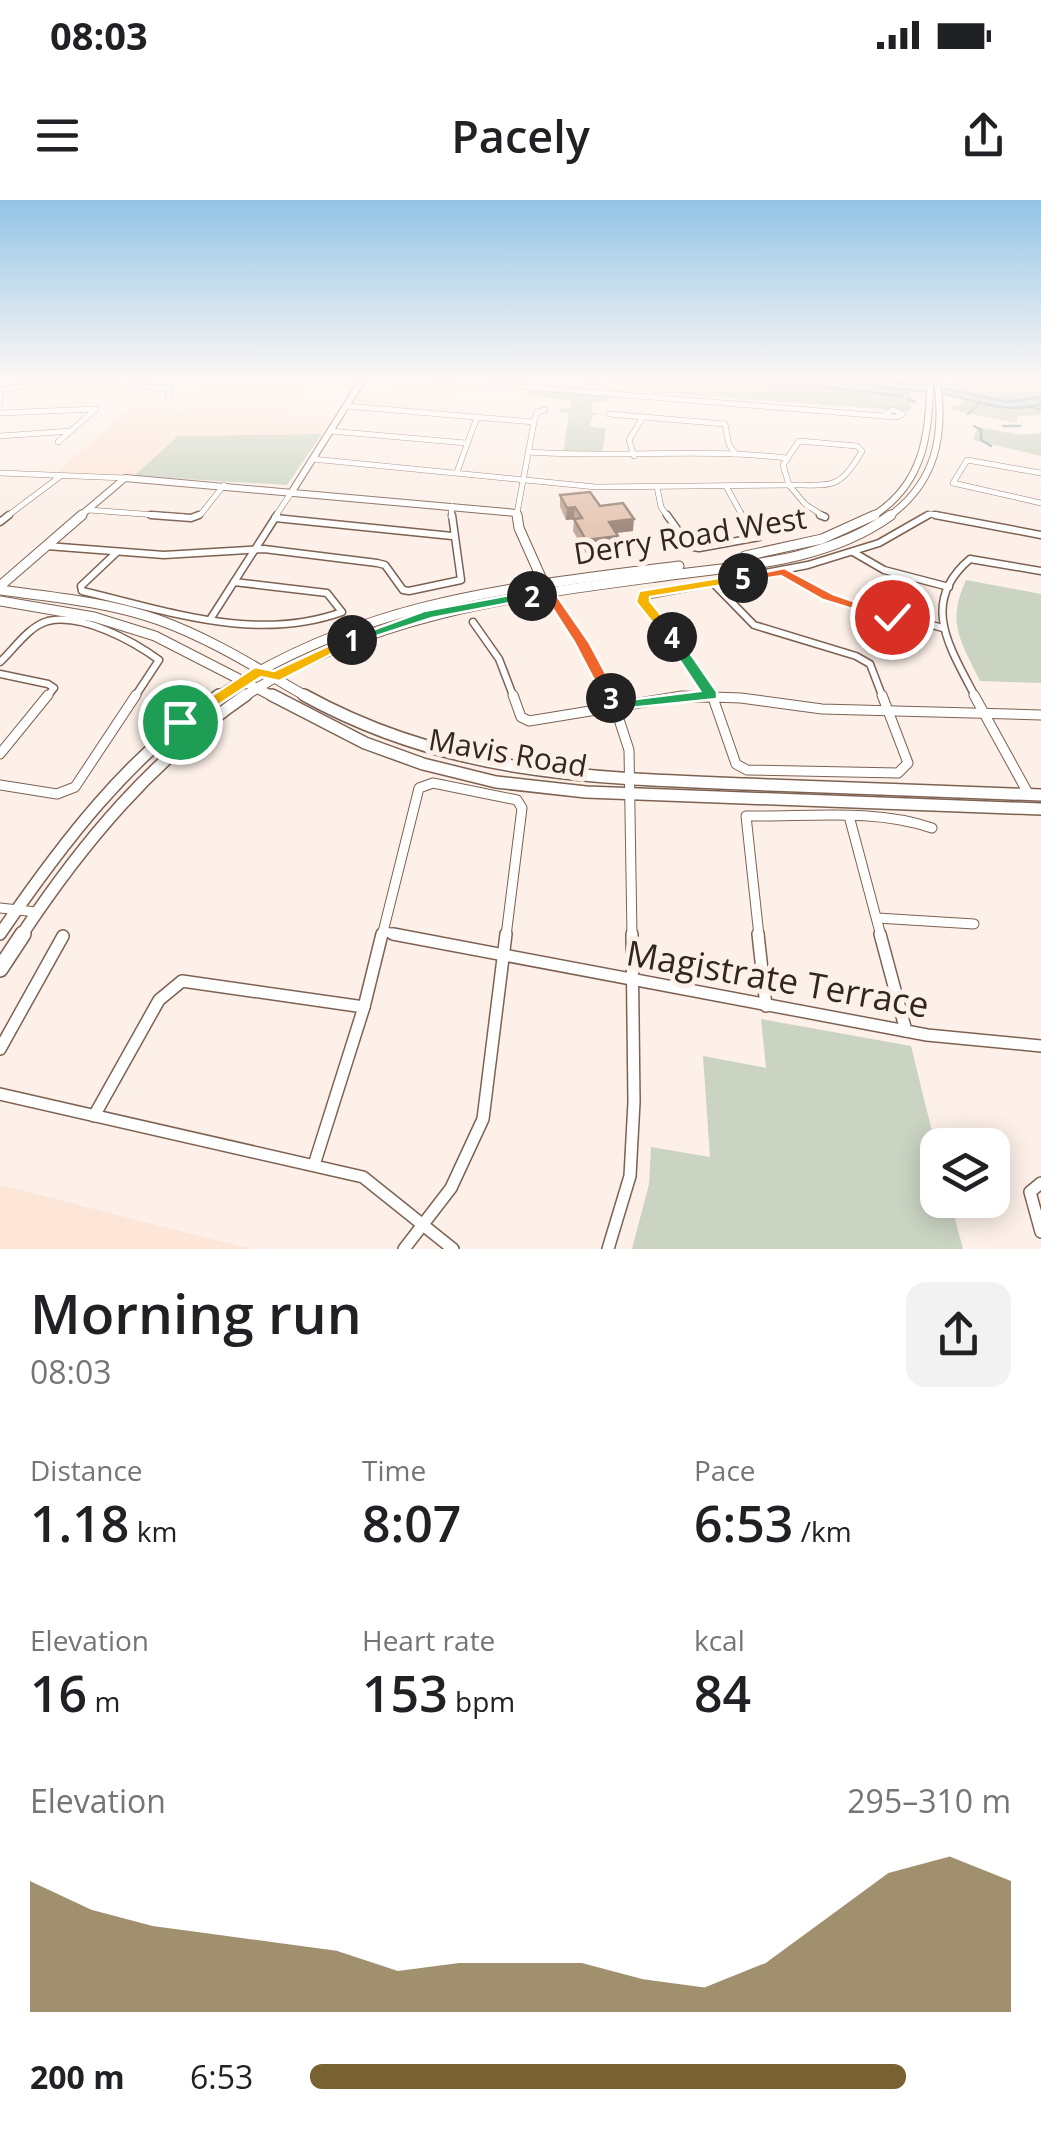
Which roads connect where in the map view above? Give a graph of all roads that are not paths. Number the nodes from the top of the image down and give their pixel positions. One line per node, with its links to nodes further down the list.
1 (75, 428): 8 (street)
2 (332, 428): 9 (main road)
3 (472, 428): 12 (street)
4 (533, 428): 13 (street)
5 (637, 428): 15 (street)
6 (727, 428): 14 (street)
7 (941, 428): 48 (main road, Derry Road West)
8 (72, 431): 10 (street); 11 (street)
9 (330, 431): 12 (street); 17 (main road)
10 (0, 436)
11 (58, 442)
12 (466, 443): 18 (street)
13 (528, 452): 15 (street); 23 (street)
14 (736, 454): 15 (street); 16 (street)
15 (634, 456)
16 (787, 458): 24 (street); 24 (street)
17 (312, 459): 18 (street); 28 (main road)
18 (456, 472): 23 (street)
19 (0, 473): 21 (street)
20 (1041, 474): 29 (street)
21 (62, 475): 22 (street); 35 (street)
22 (125, 478): 25 (main road); 31 (main road)
23 (522, 479): 27 (street); 32 (street)
24 (791, 483): 26 (street); 33 (street)
25 (224, 485): 28 (main road); 31 (street)
26 (726, 486): 27 (street); 27 (street)
27 (656, 487)
28 (293, 490): 30 (main road); 34 (street)
29 (1041, 503)
30 (452, 506): 32 (main road); 37 (street)
31 (89, 510): 38 (main road)
32 (517, 512): 48 (main road)
33 (825, 517)
34 (275, 518): 37 (street); 39 (street)
35 (0, 522)
36 (1041, 535): 41 (street)
37 (452, 536): 39 (street)
38 (47, 546): 40 (street); 47 (main road)
39 (255, 550): 40 (street); 44 (street)
40 (117, 552): 50 (street)
41 (852, 552): 43 (street); 46 (street)
42 (1041, 571): 46 (street)
43 (784, 572): 45 (street); 52 (street)
44 (234, 582): 50 (street); 50 (street)
45 (713, 583): 59 (street); 61 (street)
46 (949, 587): 52 (street)
47 (0, 588): 54 (main road, Mavis Road)
48 (546, 588): 54 (main road, Derry Road West); 56 (main road, Derry Road West); 60 (street)
49 (0, 601): 57 (main road, Mavis Road)
50 (211, 618)
51 (473, 622): 60 (street)
52 (943, 628): 62 (street)
53 (0, 662): 66 (street)
54 (261, 670): 56 (main road, Mavis Road); 57 (main road, Derry Road West)
55 (0, 674): 64 (street)
56 (274, 677): 58 (main road, Derry Road West); 65 (main road, Mavis Road)
57 (243, 681): 58 (main road, Mavis Road); 73 (main road, Derry Road West)
58 (256, 688): 67 (main road, Mavis Road); 74 (main road, Derry Road West)
59 (712, 696): 60 (street); 61 (street); 61 (street)
60 (615, 707): 65 (street)
61 (887, 710): 62 (street)
62 (985, 714): 63 (street); 68 (street)
63 (1041, 715)
64 (0, 754)
65 (630, 780): 67 (street); 68 (main road, Mavis Road)
66 (0, 786)
67 (630, 794): 69 (main road, Mavis Road); 82 (street)
68 (1035, 794): 69 (street)
69 (1039, 812)
70 (849, 816): 71 (street); 75 (street); 83 (street)
71 (932, 828)
72 (0, 908): 73 (street)
73 (15, 910): 74 (street); 78 (main road, Derry Road West)
74 (36, 912): 81 (main road, Derry Road West)
75 (877, 918): 76 (street); 85 (street)
76 (974, 924)
77 (385, 932): 80 (street, Magistrate Terrace); 80 (street); 84 (street)
78 (0, 934)
79 (63, 936): 87 (street)
80 (506, 957): 82 (street, Magistrate Terrace); 92 (street)
81 (0, 970)
82 (634, 980): 83 (street, Magistrate Terrace); 96 (street)
83 (766, 1006): 85 (street, Magistrate Terrace)
84 (364, 1007): 89 (street); 90 (street)
85 (906, 1031): 86 (street, Magistrate Terrace)
86 (1041, 1046)
87 (0, 1049)
88 (0, 1094): 89 (street)
89 (94, 1116): 90 (street)
90 (314, 1165): 92 (street)
91 (1041, 1183): 93 (street)
92 (422, 1228): 94 (street); 95 (street)
93 (1041, 1232)
94 (404, 1249)
95 (452, 1249)
96 (608, 1249)

